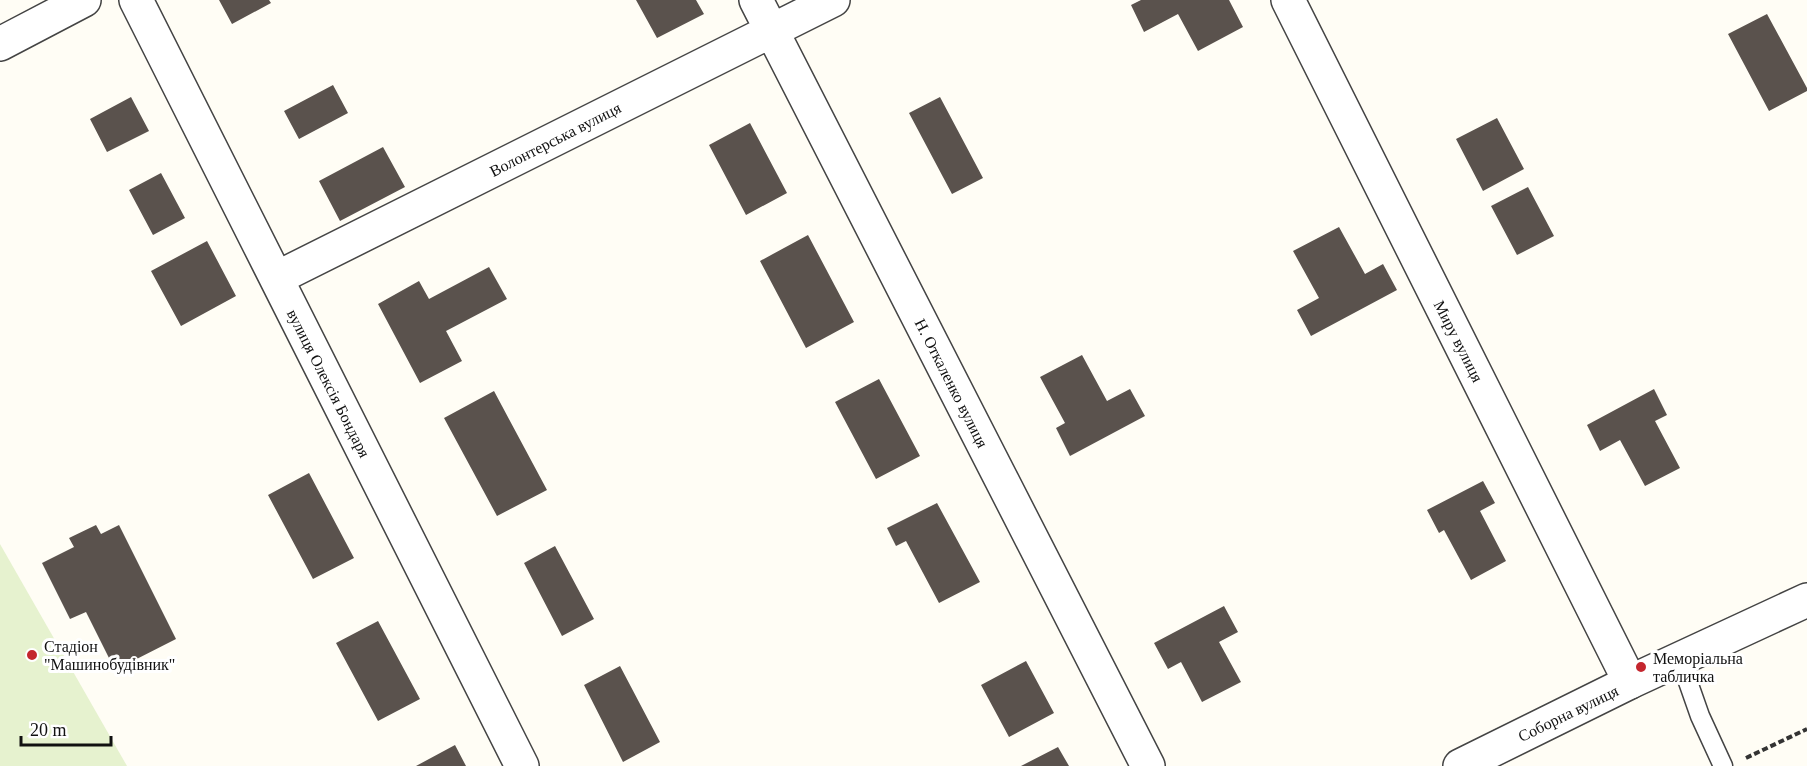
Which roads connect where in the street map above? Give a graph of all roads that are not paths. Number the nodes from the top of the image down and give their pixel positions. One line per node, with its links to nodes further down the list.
1 (84, 0): 7 (street)
2 (136, 0): 8 (street, вулиця Олексія Бондаря)
3 (756, 0): 6 (street, Н. Откаленко вулиця)
4 (833, 0): 6 (street, Волонтерська вулиця)
5 (1288, 0): 11 (street, Миру вулиця)
6 (771, 31): 8 (street, Волонтерська вулиця); 14 (street, Н. Откаленко вулиця)
7 (0, 44)
8 (277, 278): 13 (street, вулиця Олексія Бондаря)
9 (1807, 600): 10 (street, Соборна вулиця)
10 (1680, 659): 11 (street, Соборна вулиця); 12 (lane)
11 (1630, 682): 15 (street, Соборна вулиця)
12 (1731, 764)
13 (522, 766)
14 (1148, 766)
15 (1460, 766)

